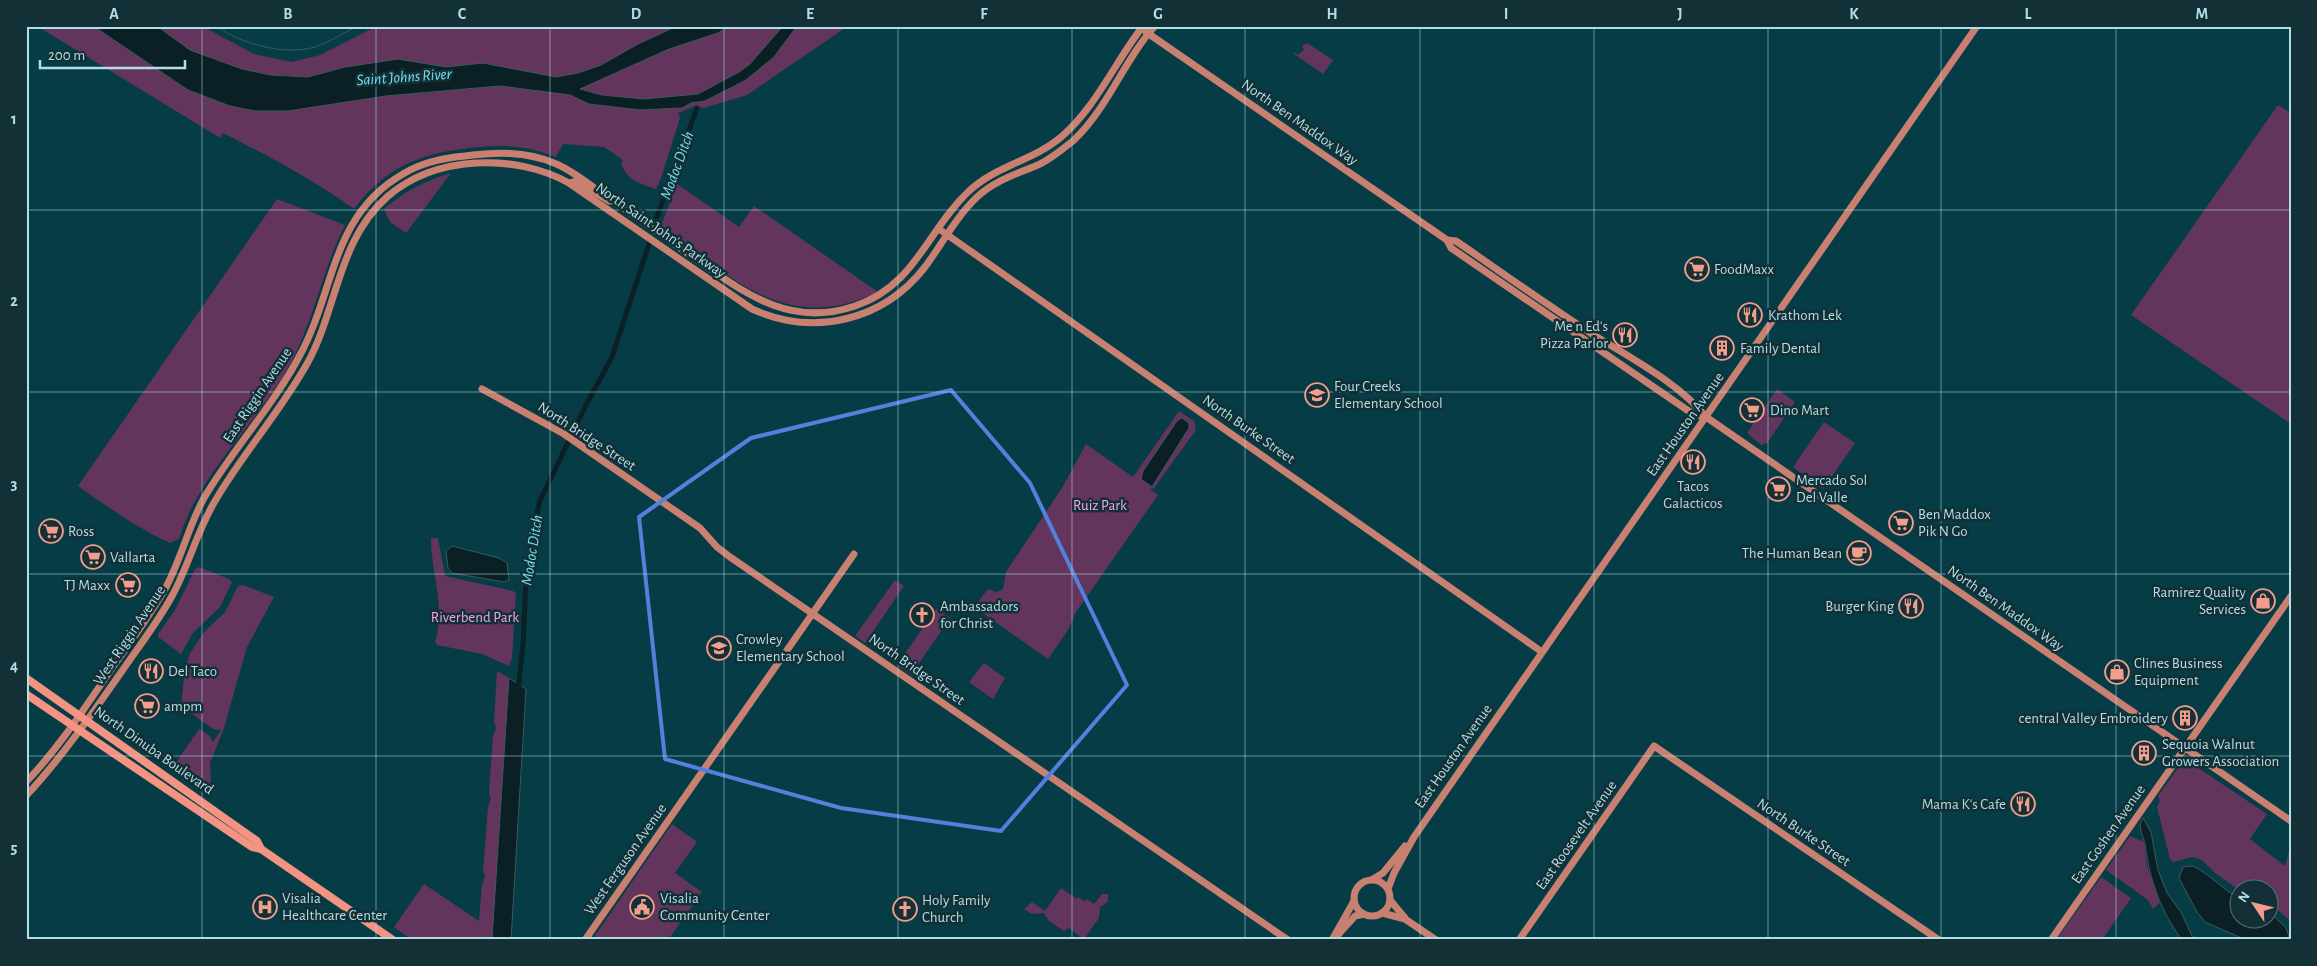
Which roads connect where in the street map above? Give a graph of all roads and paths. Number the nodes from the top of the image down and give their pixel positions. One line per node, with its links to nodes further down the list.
1 (1155, 26): 4 (main road, North Saint John's Parkway)
2 (1977, 26): 14 (main road, East Houston Avenue)
3 (1140, 27): 4 (main road, North Ben Maddox Way); 11 (main road, North Saint John's Parkway)
4 (1148, 34): 12 (main road, North Saint John's Parkway); 14 (main road, North Ben Maddox Way)
5 (423, 164): 8 (main road, North Saint John's Parkway); 9 (main road, East Riggin Avenue)
6 (426, 174): 7 (main road, North Saint John's Parkway); 10 (main road, East Riggin Avenue)
7 (569, 183): 8 (main road); 12 (main road, North Saint John's Parkway)
8 (614, 202): 11 (main road, North Saint John's Parkway)
9 (353, 222): 10 (main road); 15 (main road, East Riggin Avenue)
10 (362, 228): 18 (main road, East Riggin Avenue)
11 (939, 229): 12 (main road, North Burke Street)
12 (947, 235): 22 (main road, North Burke Street)
13 (482, 389): 20 (main road, North Bridge Street)
14 (1706, 417): 22 (main road, East Houston Avenue); 30 (main road, North Ben Maddox Way)
15 (216, 480): 16 (main road, East Riggin Avenue); 18 (main road)
16 (181, 552): 21 (main road); 25 (main road, West Riggin Avenue)
17 (854, 554): 20 (main road, West Ferguson Avenue)
18 (190, 556): 21 (main road, West Riggin Avenue)
19 (2291, 596): 30 (main road, East Goshen Avenue)
20 (813, 614): 44 (main road, West Ferguson Avenue); 45 (main road, North Bridge Street)
21 (158, 619): 26 (main road, West Riggin Avenue)
22 (1542, 652): 34 (main road, East Houston Avenue)
23 (26, 678): 25 (main road, North Dinuba Boulevard)
24 (26, 694): 27 (main road, North Dinuba Boulevard)
25 (79, 715): 26 (main road, North Dinuba Boulevard); 27 (main road, West Riggin Avenue)
26 (87, 721): 28 (main road, West Riggin Avenue); 35 (main road, North Dinuba Boulevard)
27 (72, 725): 28 (main road, North Dinuba Boulevard); 31 (main road, West Riggin Avenue)
28 (80, 730): 32 (main road, West Riggin Avenue); 35 (main road, North Dinuba Boulevard)
29 (1654, 746): 48 (main road, East Roosevelt Avenue); 49 (main road, North Burke Street)
30 (2185, 748): 33 (main road, North Ben Maddox Way); 50 (main road, East Goshen Avenue)
31 (26, 782)
32 (26, 796)
33 (2291, 820)
34 (1414, 837): 36 (main road, East Houston Avenue); 37 (main road, East Houston Avenue)
35 (261, 849): 43 (main road, North Dinuba Boulevard)
36 (1372, 880): 37 (main road); 39 (main road)
37 (1388, 889): 38 (main road)
38 (1390, 900): 41 (main road); 42 (main road)
39 (1354, 902): 40 (main road); 46 (main road)
40 (1364, 914): 41 (main road); 46 (main road)
41 (1382, 914): 42 (main road)
42 (1405, 919): 47 (main road)
43 (393, 940)
44 (585, 940)
45 (1288, 940)
46 (1332, 940)
47 (1436, 940)
48 (1519, 940)
49 (1939, 940)
50 (2051, 940)

